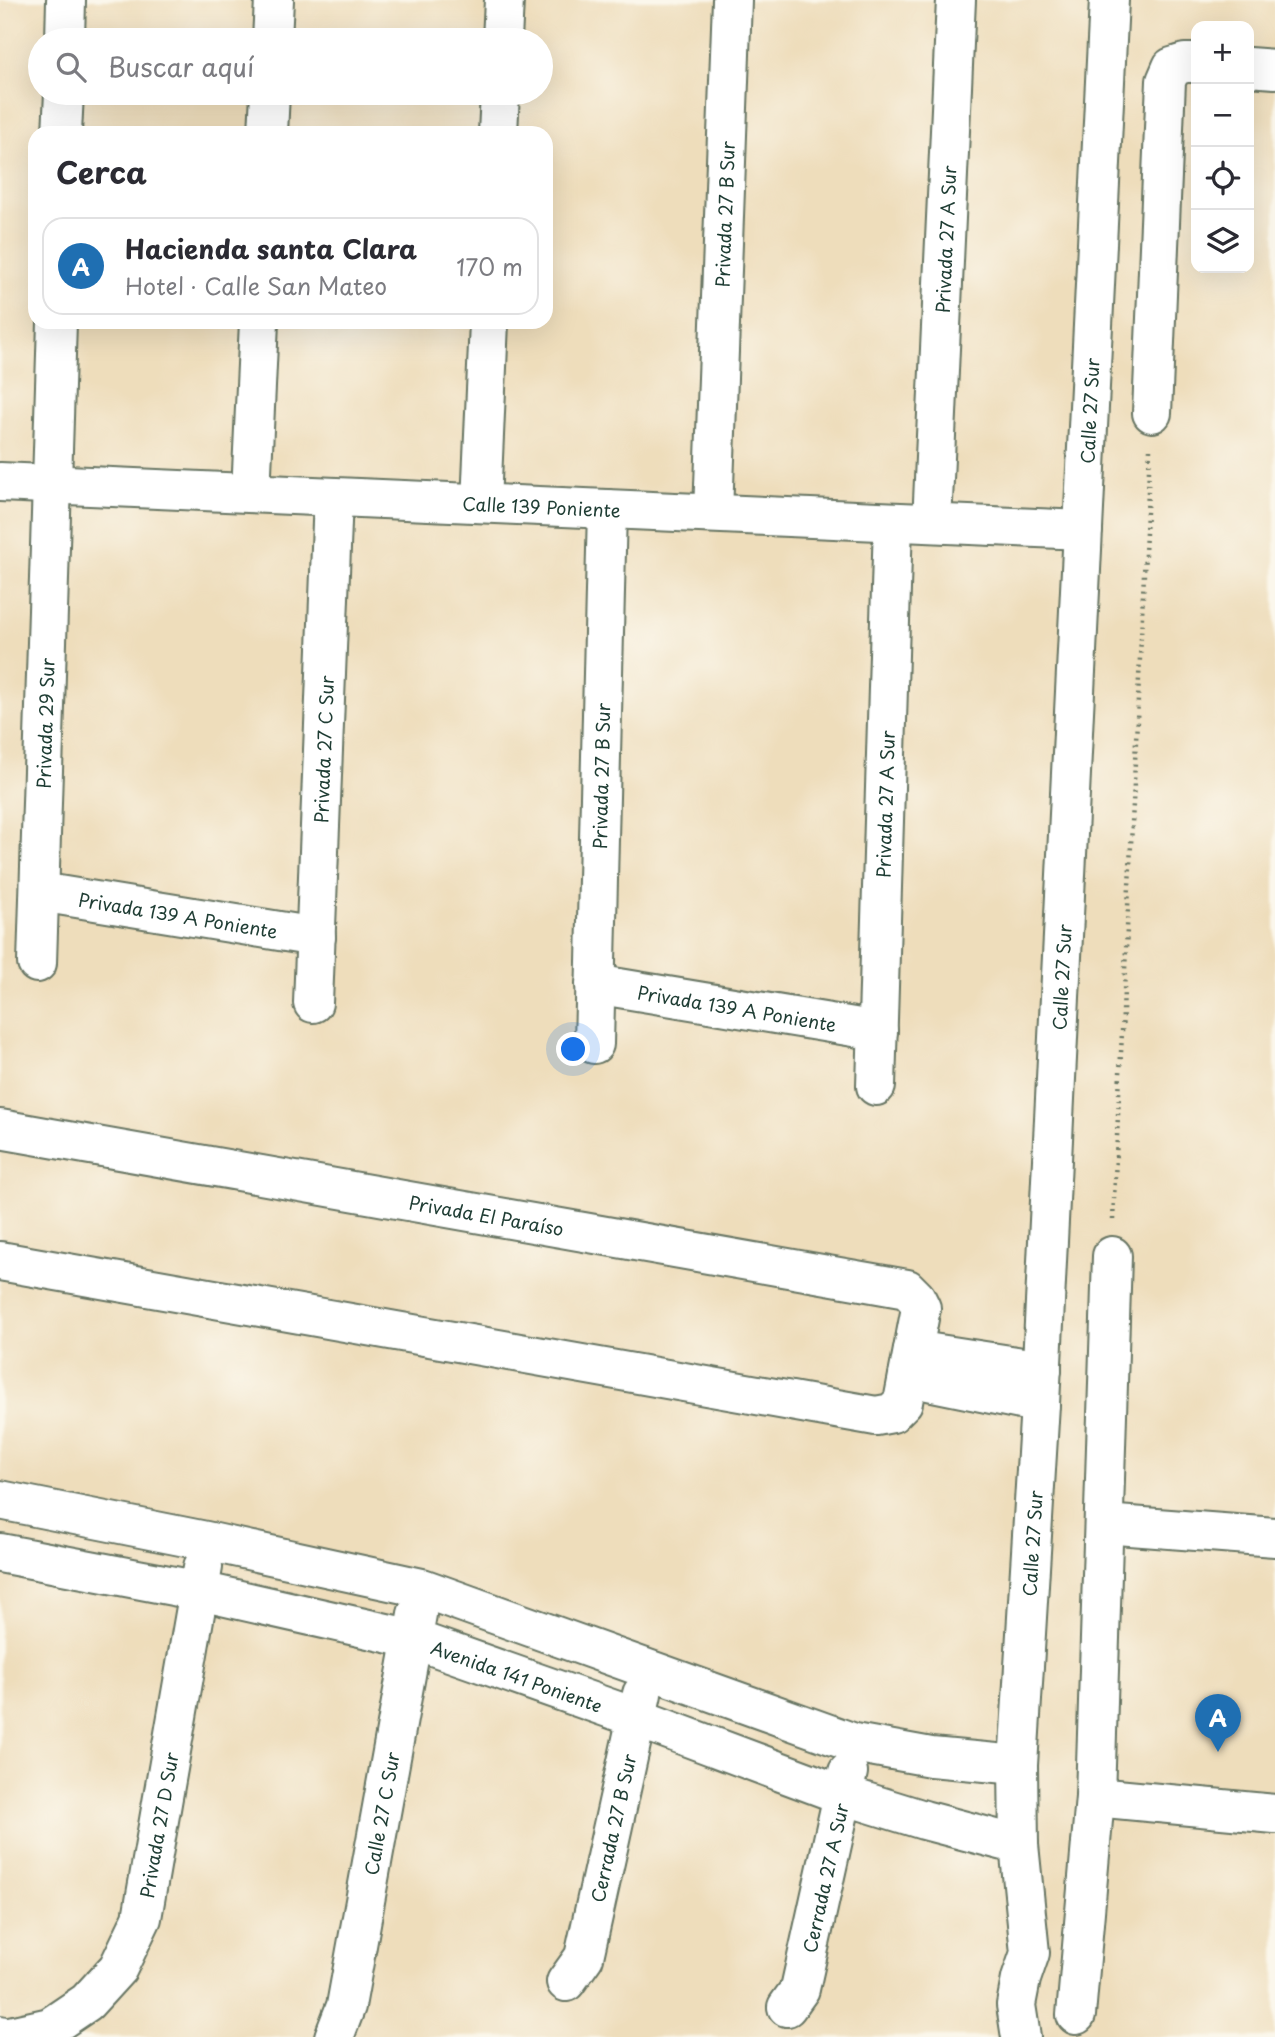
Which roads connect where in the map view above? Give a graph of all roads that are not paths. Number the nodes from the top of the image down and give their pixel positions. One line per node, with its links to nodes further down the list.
1 (66, 0): 7 (street)
2 (274, 0): 8 (street)
3 (504, 0): 9 (street)
4 (732, 0): 29 (street, Privada 27 B Sur)
5 (956, 0): 31 (street, Privada 27 A Sur)
6 (1109, 0): 32 (street, Calle 27 Sur)
7 (65, 28)
8 (273, 28)
9 (503, 28)
10 (1184, 65): 22 (street)
11 (1254, 67): 12 (street)
12 (1275, 69)
13 (63, 105): 16 (street)
14 (269, 105): 17 (street)
15 (499, 105): 18 (street)
16 (62, 126)
17 (268, 126)
18 (498, 126)
19 (57, 329): 24 (street, Privada 29 Sur)
20 (259, 329): 25 (street)
21 (489, 329): 27 (street)
22 (1152, 413)
23 (0, 482): 24 (street, Calle 139 Poniente)
24 (53, 484): 25 (street, Calle 139 Poniente); 33 (street, Privada 29 Sur)
25 (251, 494): 26 (street, Calle 139 Poniente)
26 (333, 497): 27 (street, Calle 139 Poniente); 34 (street, Privada 27 C Sur)
27 (481, 503): 28 (street, Calle 139 Poniente)
28 (607, 509): 29 (street, Calle 139 Poniente); 36 (street, Privada 27 B Sur)
29 (713, 513): 30 (street, Calle 139 Poniente)
30 (893, 522): 31 (street, Calle 139 Poniente); 38 (street, Privada 27 A Sur)
31 (932, 523): 32 (street, Calle 139 Poniente)
32 (1083, 530): 45 (street, Calle 27 Sur)
33 (40, 892): 34 (street, Privada 139 A Poniente); 35 (street, Privada 29 Sur)
34 (316, 937): 37 (street, Privada 27 C Sur)
35 (37, 963)
36 (595, 984): 38 (street, Privada 139 A Poniente); 39 (street, Privada 27 B Sur)
37 (313, 1003)
38 (878, 1031): 40 (street, Privada 27 A Sur)
39 (594, 1044)
40 (876, 1086)
41 (0, 1129): 44 (street, Privada El Paraíso)
42 (1112, 1256): 47 (street)
43 (0, 1261): 44 (street, Privada El Paraíso)
44 (910, 1364): 45 (street)
45 (1041, 1387): 57 (street, Calle 27 Sur)
46 (0, 1501): 49 (street)
47 (1104, 1524): 48 (street); 59 (street)
48 (1275, 1537)
49 (206, 1541): 51 (street); 52 (street, Privada 27 D Sur)
50 (0, 1553): 52 (street, Avenida 141 Poniente)
51 (422, 1588): 53 (street, Calle 27 C Sur); 54 (street)
52 (200, 1591): 53 (street, Avenida 141 Poniente); 66 (street, Privada 27 D Sur)
53 (412, 1639): 55 (street, Avenida 141 Poniente); 67 (street, Calle 27 C Sur)
54 (648, 1668): 55 (street, Cerrada 27 B Sur); 56 (street)
55 (637, 1718): 58 (street, Avenida 141 Poniente); 63 (street, Cerrada 27 B Sur)
56 (854, 1743): 57 (street); 58 (street, Cerrada 27 A Sur)
57 (1018, 1765): 61 (street, Calle 27 Sur)
58 (843, 1796): 61 (street, Avenida 141 Poniente); 64 (street, Cerrada 27 A Sur)
59 (1095, 1797): 60 (street); 65 (street)
60 (1275, 1814)
61 (1019, 1845): 62 (street, Calle 27 Sur)
62 (1030, 1953): 65 (street); 68 (street, Calle 27 Sur)
63 (566, 1982)
64 (787, 2007)
65 (1079, 2026)
66 (2, 2036)
67 (334, 2037)
68 (1021, 2037)

